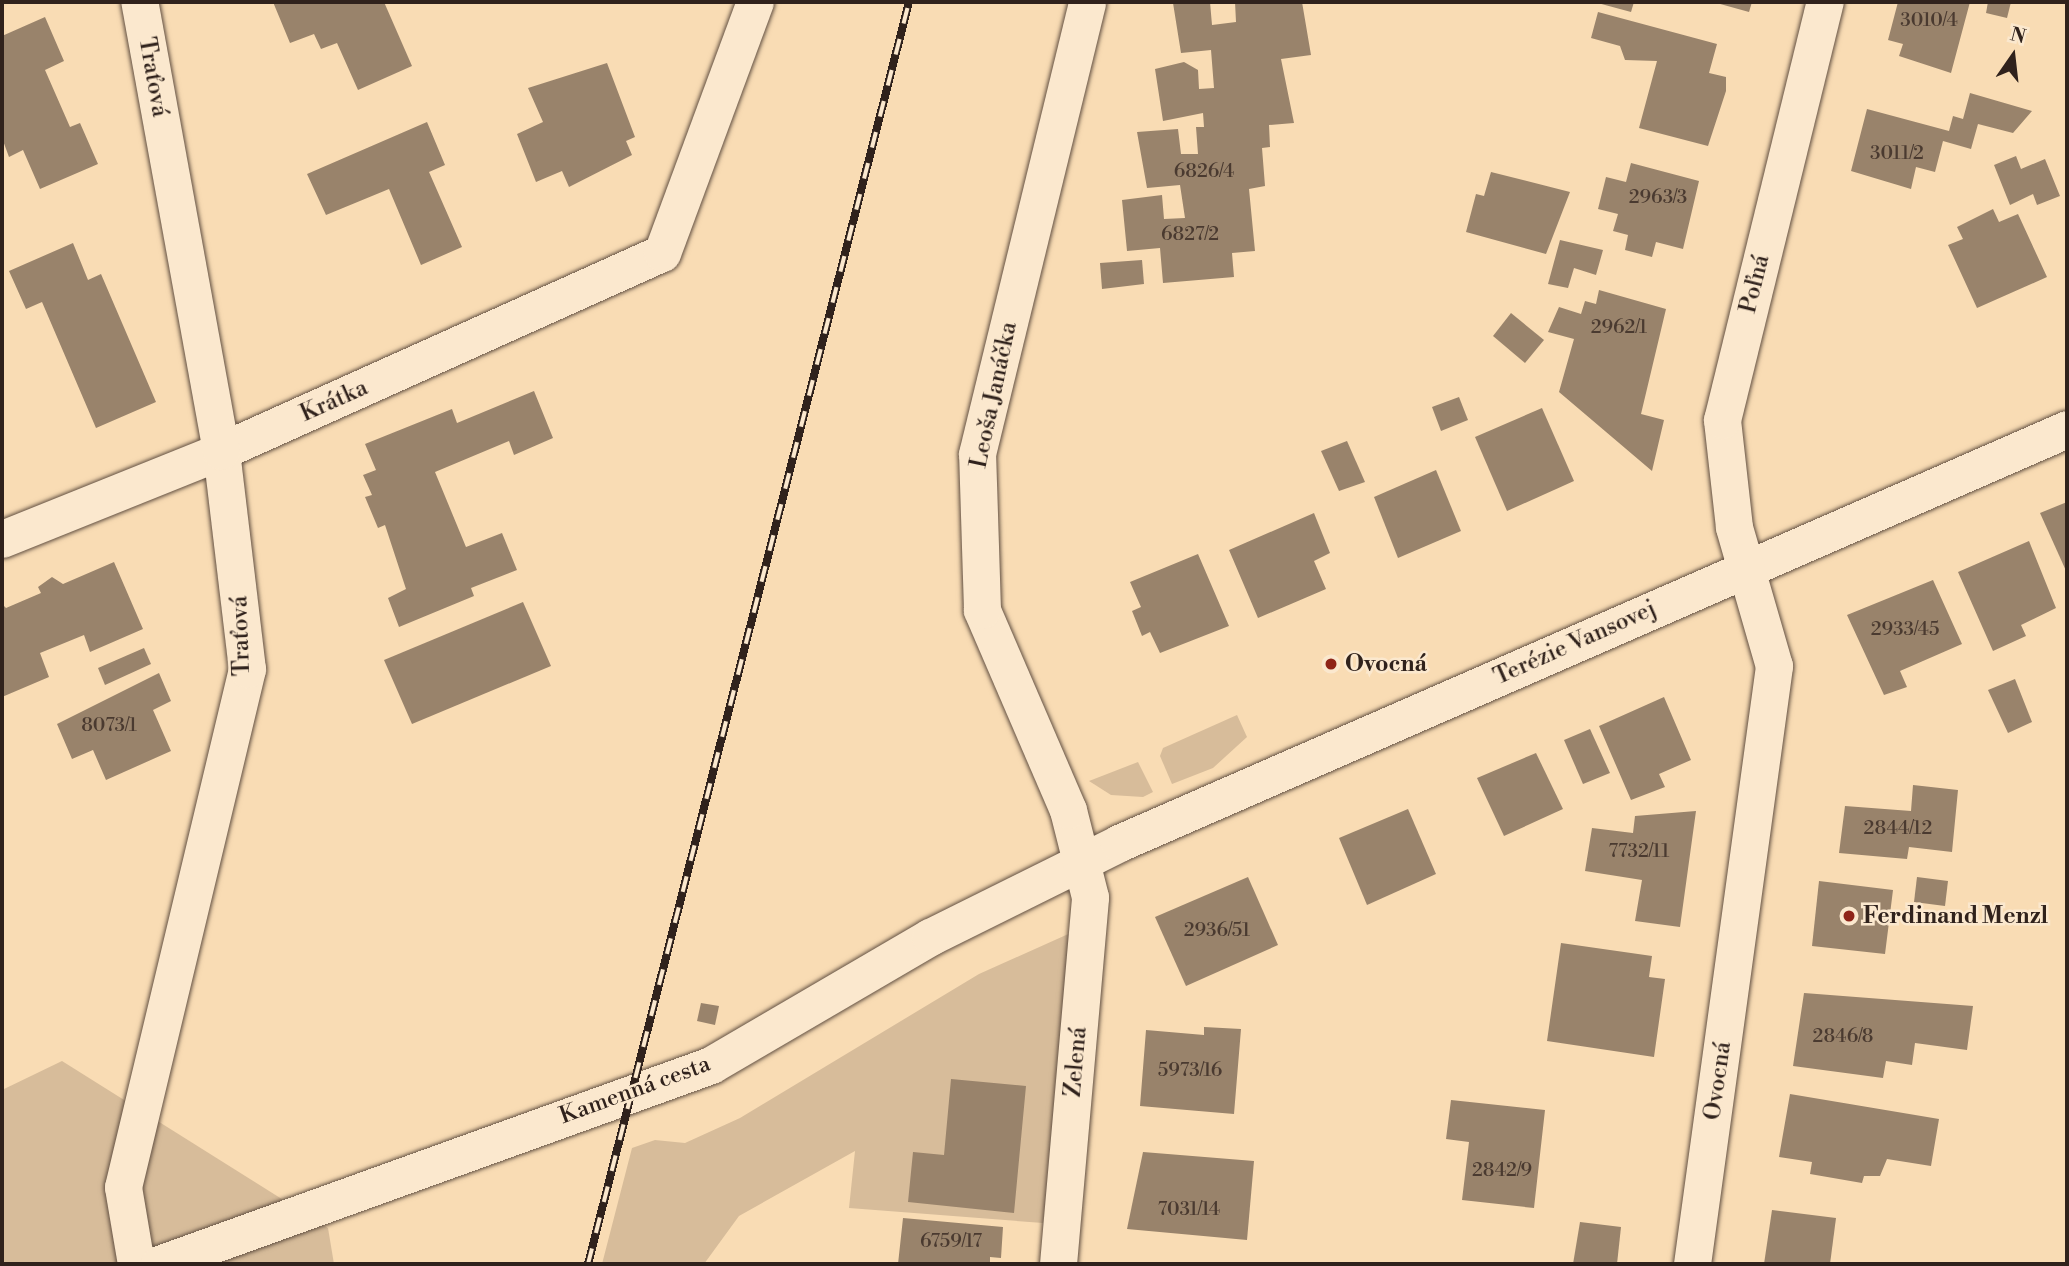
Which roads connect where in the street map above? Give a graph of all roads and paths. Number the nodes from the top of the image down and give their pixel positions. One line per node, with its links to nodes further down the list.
1 (139, 2): 6 (street, Traťová)
2 (755, 2): 6 (street, Krátka)
3 (1087, 2): 9 (street, Leoša Janáčka)
4 (1825, 2): 8 (street, Poľná)
5 (2067, 429): 8 (street, Terézie Vansovej)
6 (222, 451): 7 (street, Krátka); 10 (street, Traťová)
7 (2, 539)
8 (1747, 567): 9 (street, Terézie Vansovej); 13 (street, Ovocná)
9 (1084, 860): 11 (street, Kamenná cesta); 12 (street, Zelená)
10 (136, 1264)
11 (159, 1264)
12 (1058, 1264)
13 (1692, 1264)

